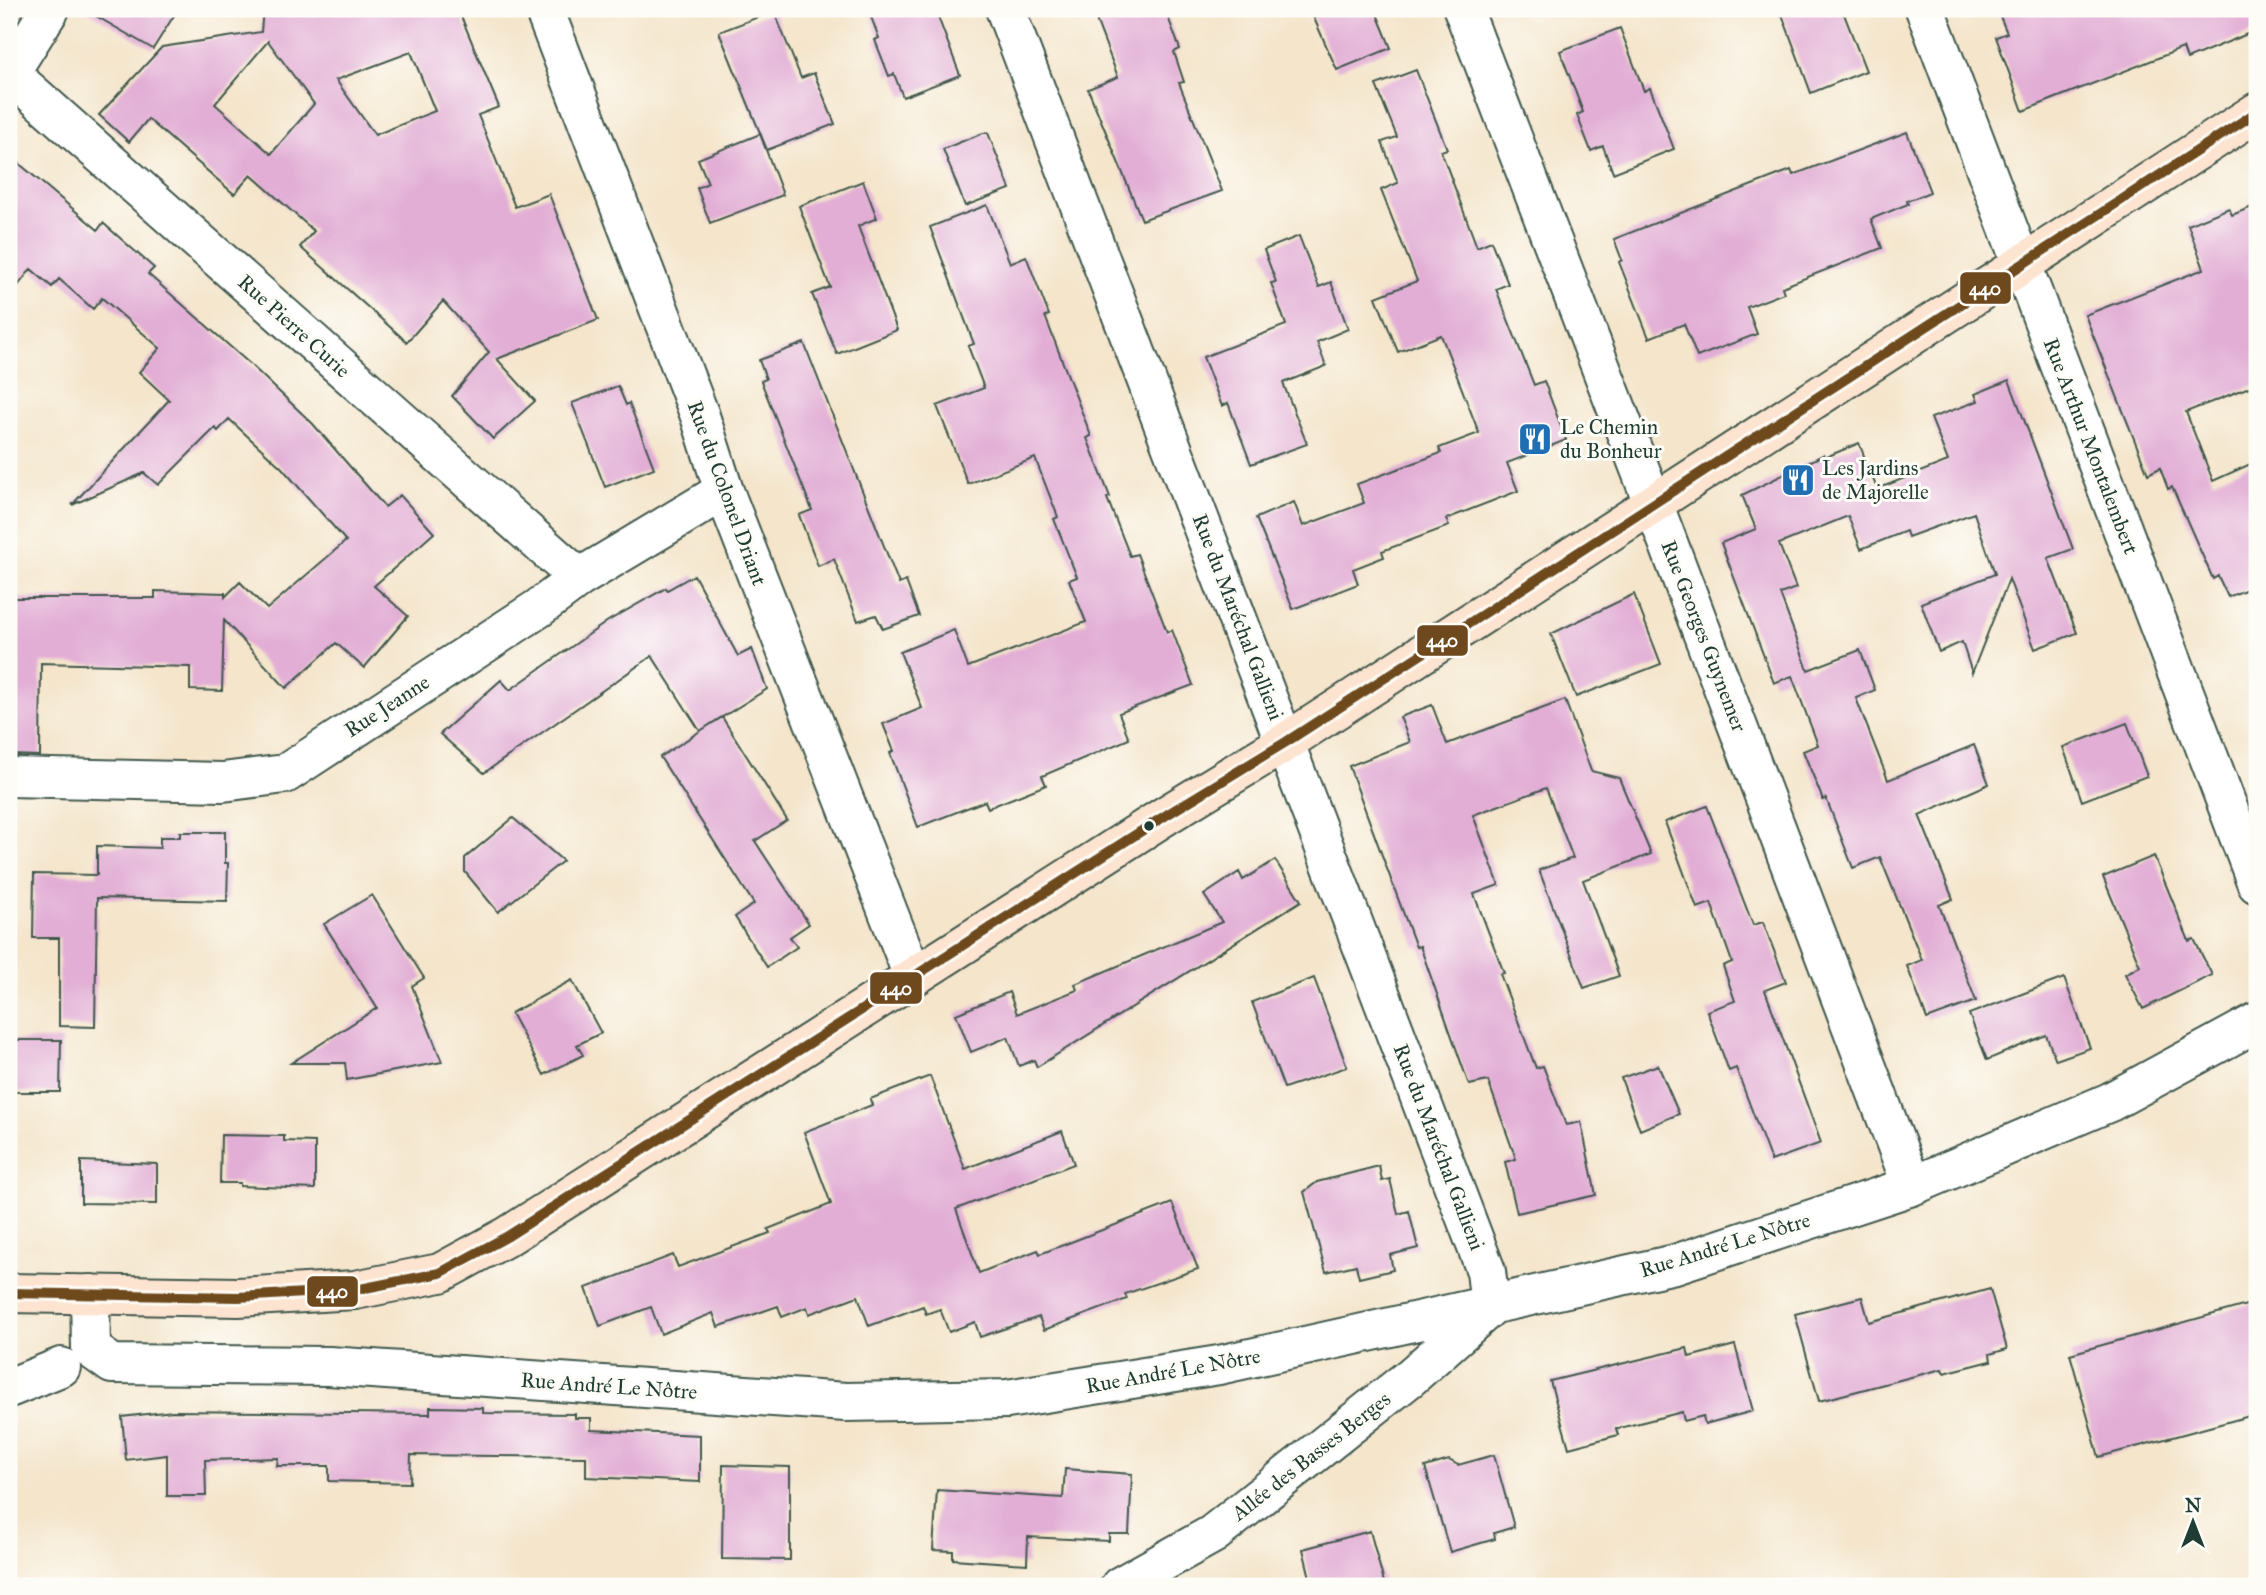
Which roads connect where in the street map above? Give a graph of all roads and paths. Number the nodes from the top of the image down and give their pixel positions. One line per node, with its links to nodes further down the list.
1 (50, 9): 6 (street)
2 (544, 9): 9 (street, Rue du Colonel Driant)
3 (1005, 9): 12 (street, Rue du Maréchal Gallieni)
4 (1463, 9): 10 (street, Rue Georges Guynemer)
5 (1924, 9): 8 (street, Rue Arthur Montalembert)
6 (9, 74): 11 (street, Rue Pierre Curie)
7 (2257, 112): 8 (main road)
8 (2022, 265): 10 (main road); 14 (street, Rue Arthur Montalembert)
9 (724, 491): 11 (street, Rue Jeanne); 15 (street, Rue du Colonel Driant)
10 (1653, 503): 12 (main road); 17 (street, Rue Georges Guynemer)
11 (579, 578): 13 (street, Rue Jeanne)
12 (1286, 742): 15 (main road); 20 (street, Rue du Maréchal Gallieni)
13 (9, 778)
14 (2257, 884)
15 (913, 976): 19 (main road)
16 (2257, 1021): 17 (street, Rue André Le Nôtre)
17 (1912, 1186): 20 (street, Rue André Le Nôtre)
18 (9, 1293): 19 (main road)
19 (90, 1294): 20 (street, Rue André Le Nôtre)
20 (1490, 1307): 23 (street, Allée des Basses Berges)
21 (61, 1367): 22 (street)
22 (9, 1388)
23 (1120, 1586)

